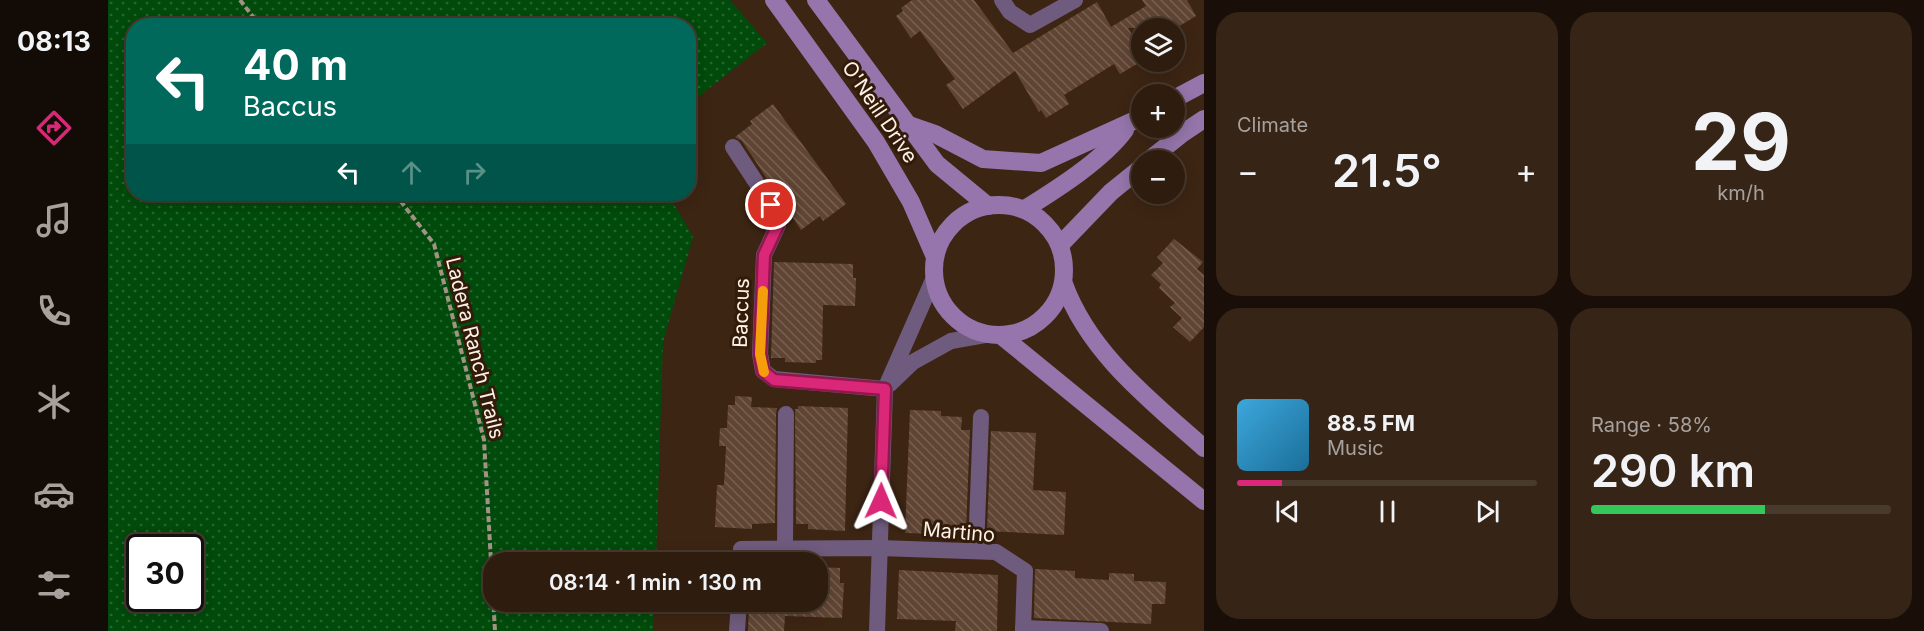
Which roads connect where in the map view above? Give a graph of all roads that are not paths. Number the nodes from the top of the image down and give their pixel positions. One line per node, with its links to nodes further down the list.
1 (774, 0): 17 (main road, O'Neill Drive)
2 (816, 0): 10 (main road, O'Neill Drive)
3 (1002, 0): 4 (street)
4 (1075, 0)
5 (1204, 83): 6 (main road)
6 (1185, 93)
7 (1204, 119): 12 (main road)
8 (1131, 122): 10 (main road)
9 (1131, 124): 15 (main road)
10 (909, 125): 14 (main road, O'Neill Drive)
11 (733, 147): 21 (street, Baccus)
12 (1162, 150)
13 (1131, 176): 16 (main road)
14 (988, 206): 15 (main road, O'Neill Drive); 17 (main road, O'Neill Drive)
15 (1025, 209): 16 (main road)
16 (1061, 244): 19 (main road)
17 (935, 256): 18 (main road, O'Neill Drive)
18 (933, 280): 20 (main road, O'Neill Drive); 21 (street)
19 (1064, 284): 20 (main road); 24 (main road)
20 (994, 336): 21 (street); 25 (main road, O'Neill Drive)
21 (885, 389): 26 (street)
22 (786, 414): 27 (street)
23 (981, 417): 28 (street)
24 (1204, 448)
25 (1204, 501)
26 (880, 548): 27 (street, Martino); 28 (street, Martino); 33 (street)
27 (785, 549): 29 (street, Martino)
28 (976, 551): 31 (street, Martino)
29 (766, 552)
30 (738, 612): 32 (street)
31 (1023, 629): 34 (street)
32 (737, 631)
33 (877, 631)
34 (1101, 631)

